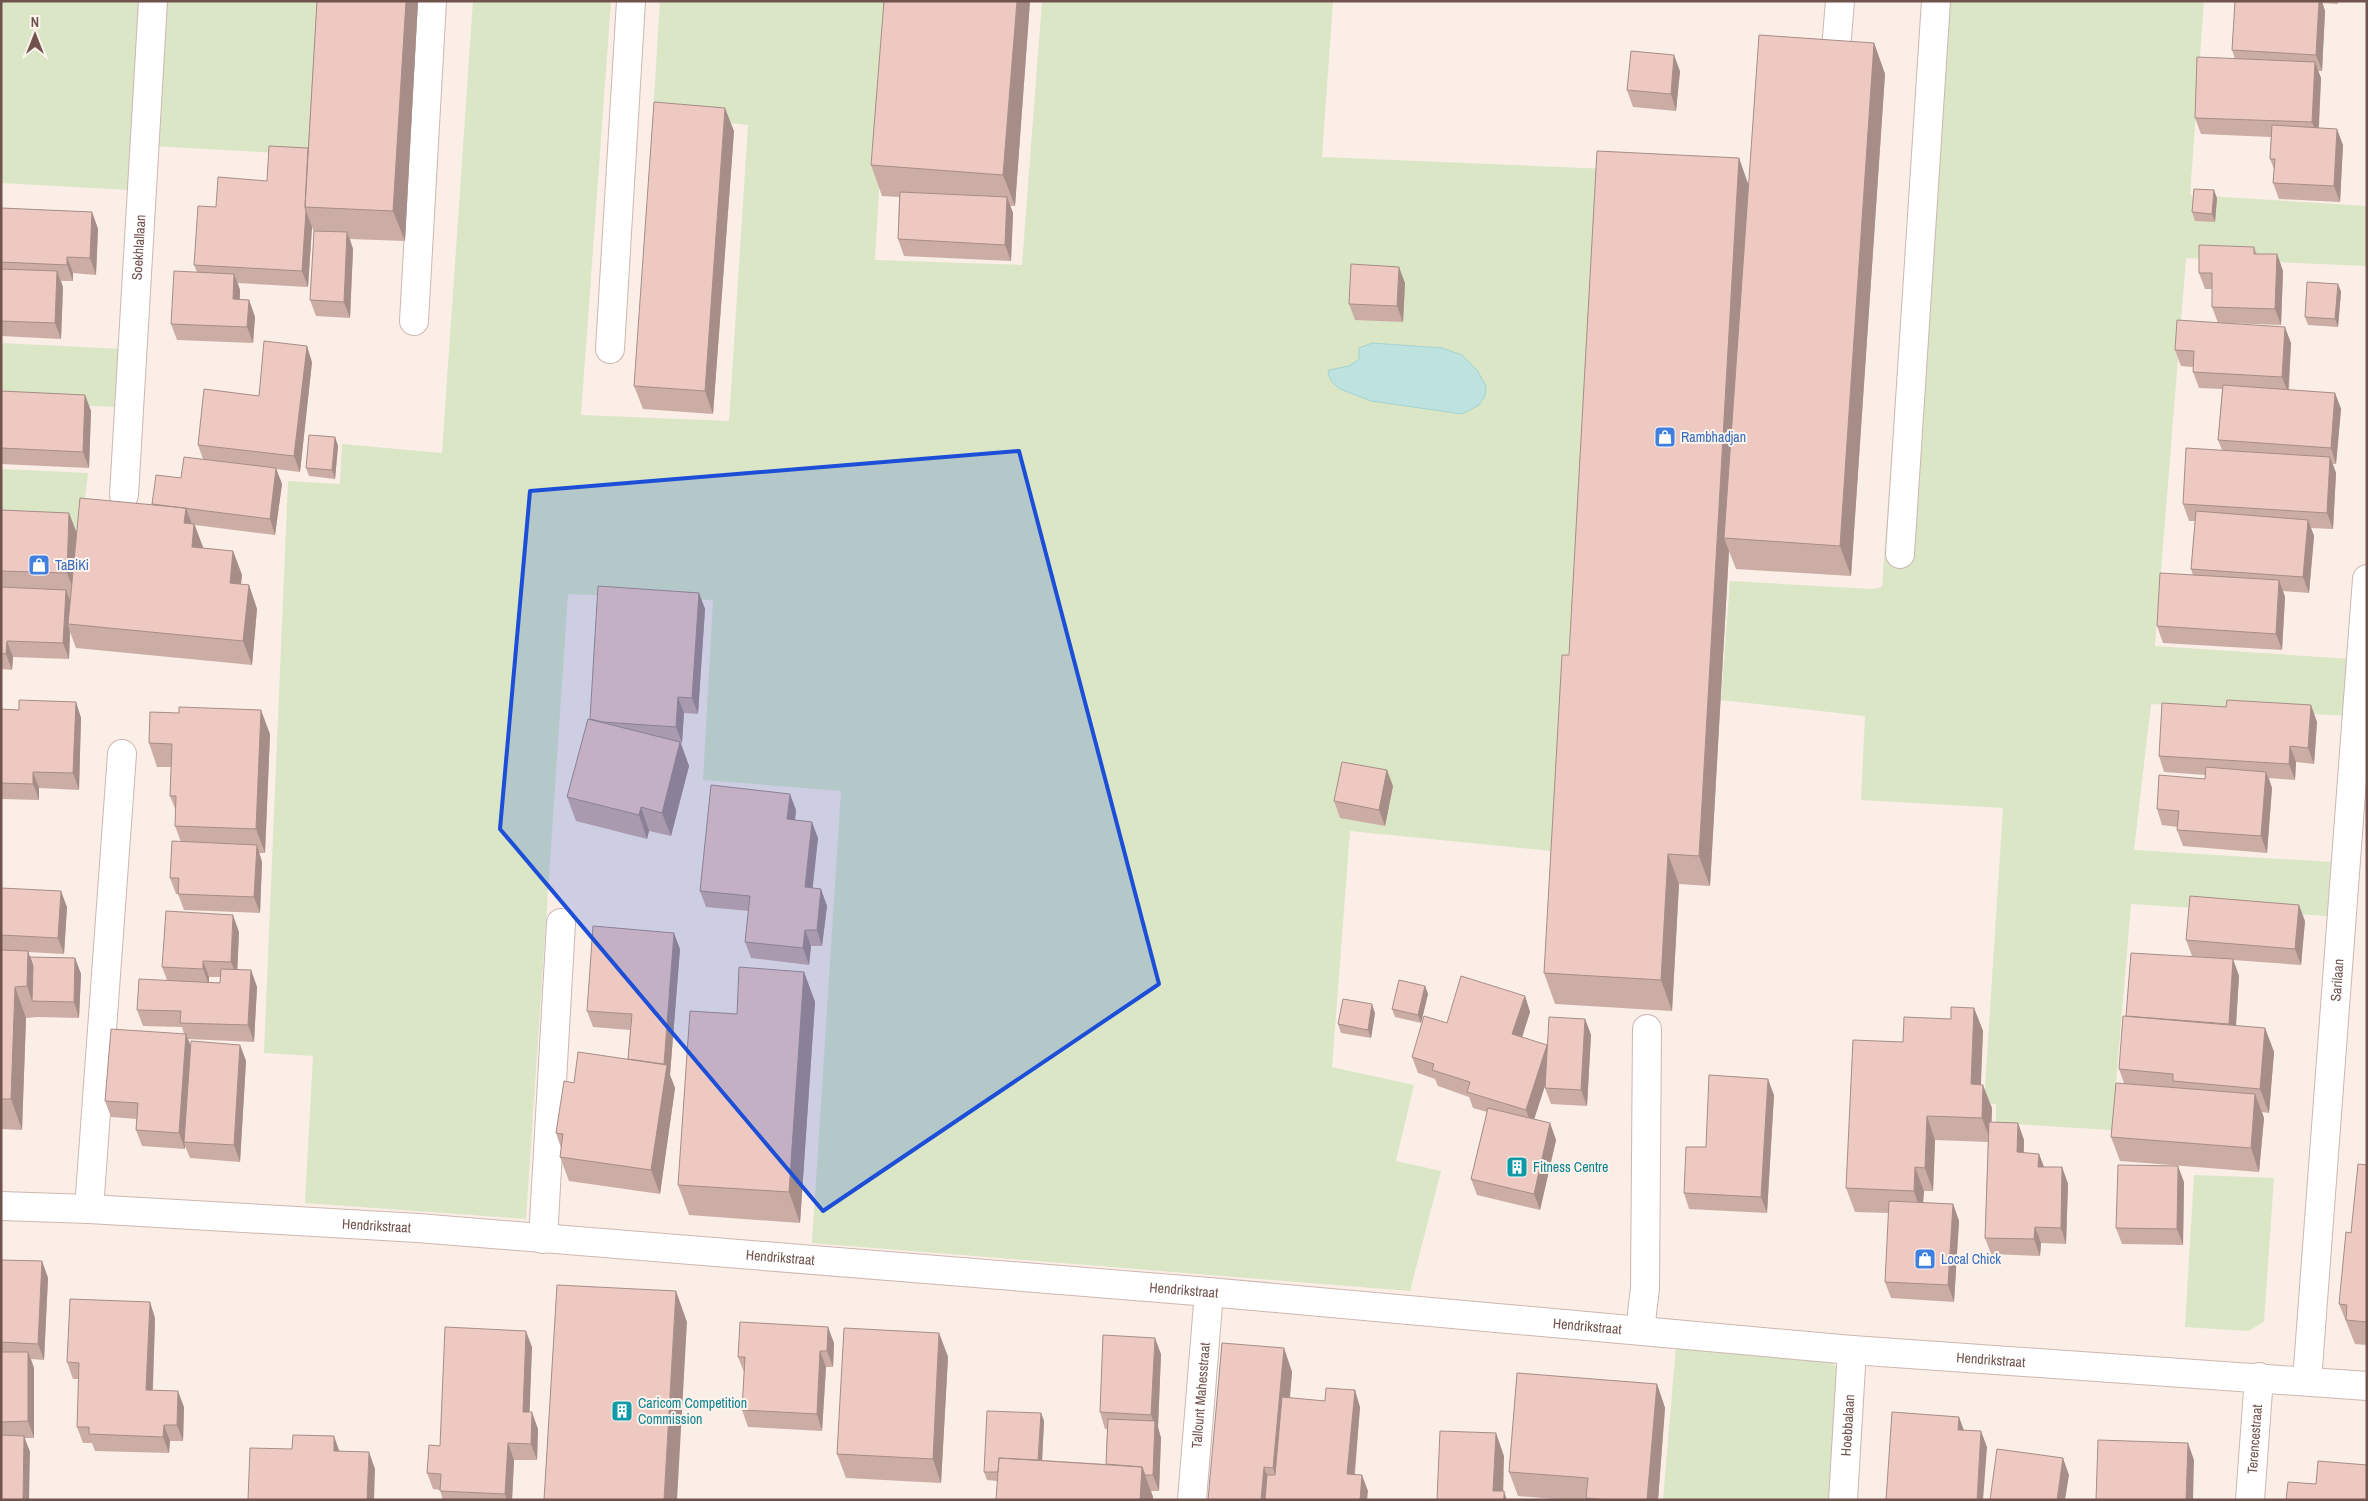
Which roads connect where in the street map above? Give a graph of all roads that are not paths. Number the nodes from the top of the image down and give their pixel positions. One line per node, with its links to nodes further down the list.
1 (153, 1): 9 (street, Soekhlallaan)
2 (432, 1): 7 (street)
3 (631, 1): 8 (street)
4 (1840, 1): 6 (street)
5 (1936, 1): 10 (street)
6 (1836, 49)
7 (414, 321)
8 (610, 349)
9 (124, 496)
10 (1900, 554)
11 (2367, 579): 22 (street, Sarilaan)
12 (122, 754): 16 (street)
13 (561, 923): 17 (street)
14 (1647, 1029): 19 (street)
15 (1, 1206): 16 (street, Hendrikstraat)
16 (89, 1209): 17 (street, Hendrikstraat)
17 (543, 1239): 18 (street, Hendrikstraat)
18 (1209, 1292): 19 (street, Hendrikstraat); 24 (street, Tallount Mahesstraat)
19 (1640, 1330): 20 (street, Hendrikstraat)
20 (1852, 1350): 21 (street, Hendrikstraat); 25 (street, Hoebbalaan)
21 (2258, 1377): 22 (street, Hendrikstraat); 26 (street, Terencestraat)
22 (2307, 1381): 23 (street, Hendrikstraat)
23 (2367, 1386)
24 (1192, 1500)
25 (1843, 1500)
26 (2250, 1500)

